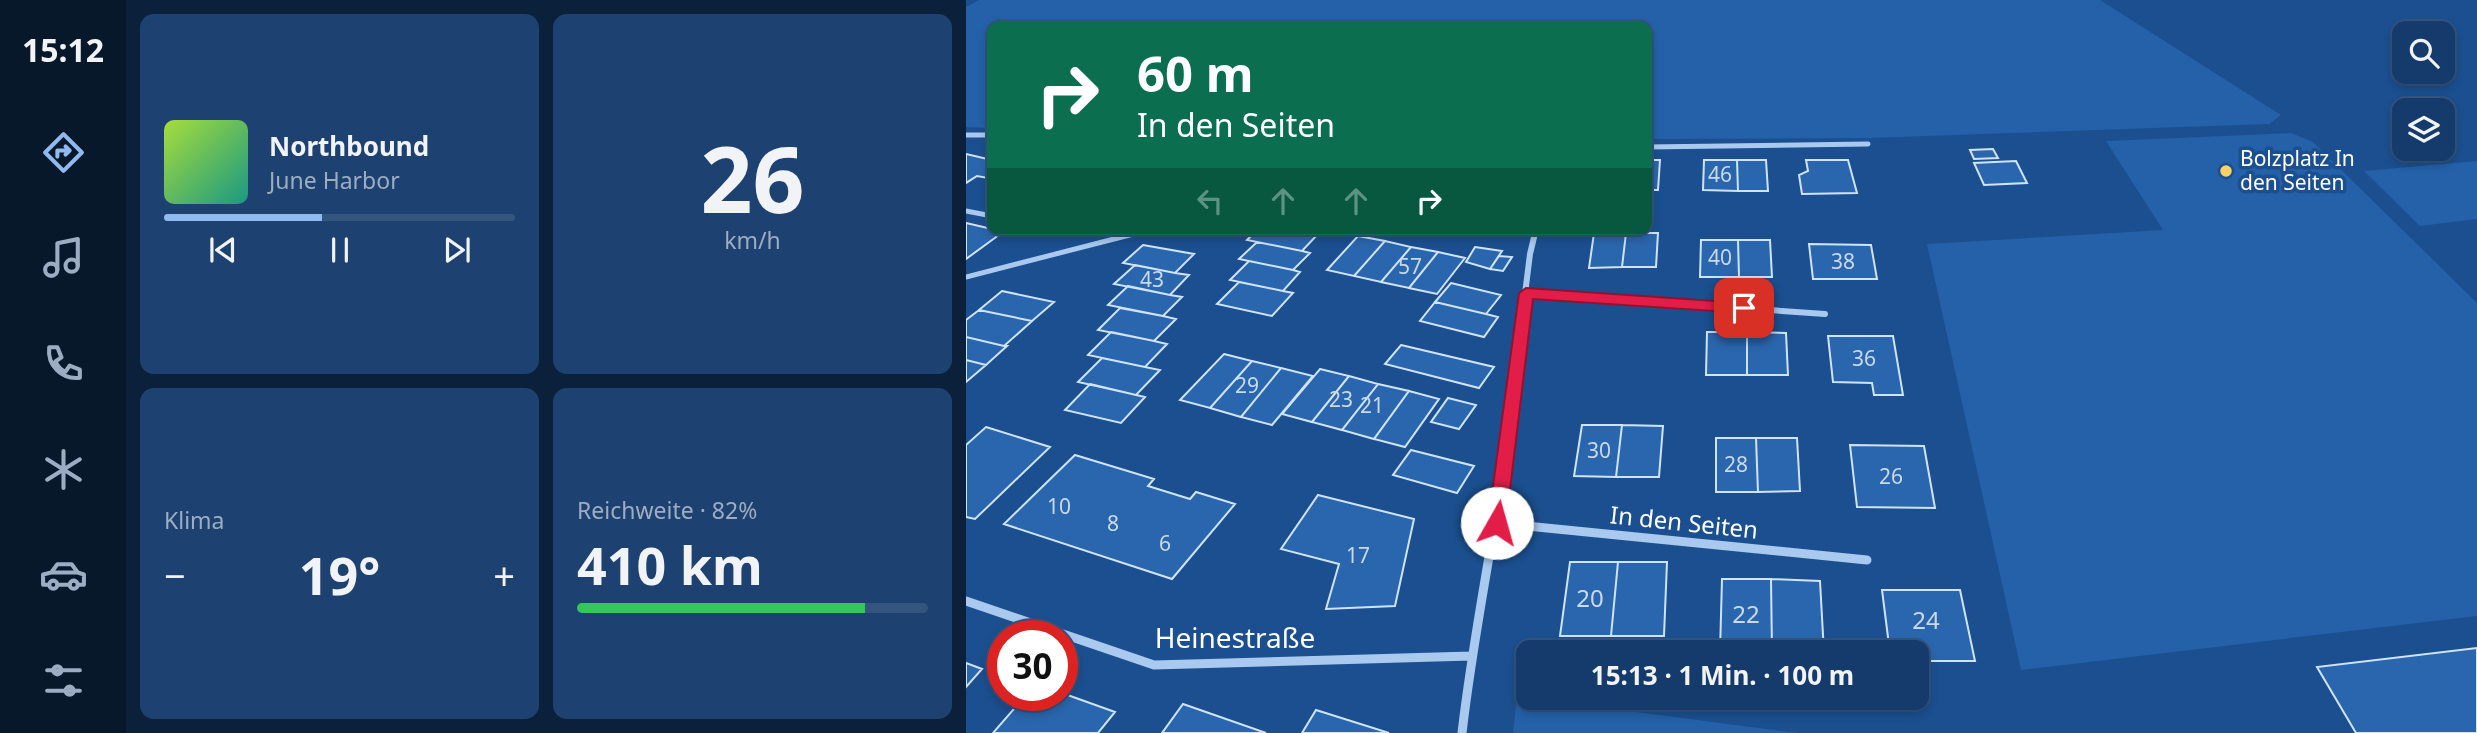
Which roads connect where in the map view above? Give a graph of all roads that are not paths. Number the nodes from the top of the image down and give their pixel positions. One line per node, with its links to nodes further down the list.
1 (966, 135): 2 (street)
2 (987, 135)
3 (1868, 144): 4 (street)
4 (1652, 147)
5 (966, 211): 6 (lane)
6 (987, 215)
7 (1130, 235): 9 (lane)
8 (1535, 235): 10 (street)
9 (966, 277)
10 (1526, 293): 11 (street); 12 (street)
11 (1825, 314)
12 (1497, 523): 13 (street, In den Seiten); 15 (street)
13 (1867, 560)
14 (966, 601): 15 (street, Heinestraße)
15 (1471, 656): 16 (street)
16 (1462, 733)

